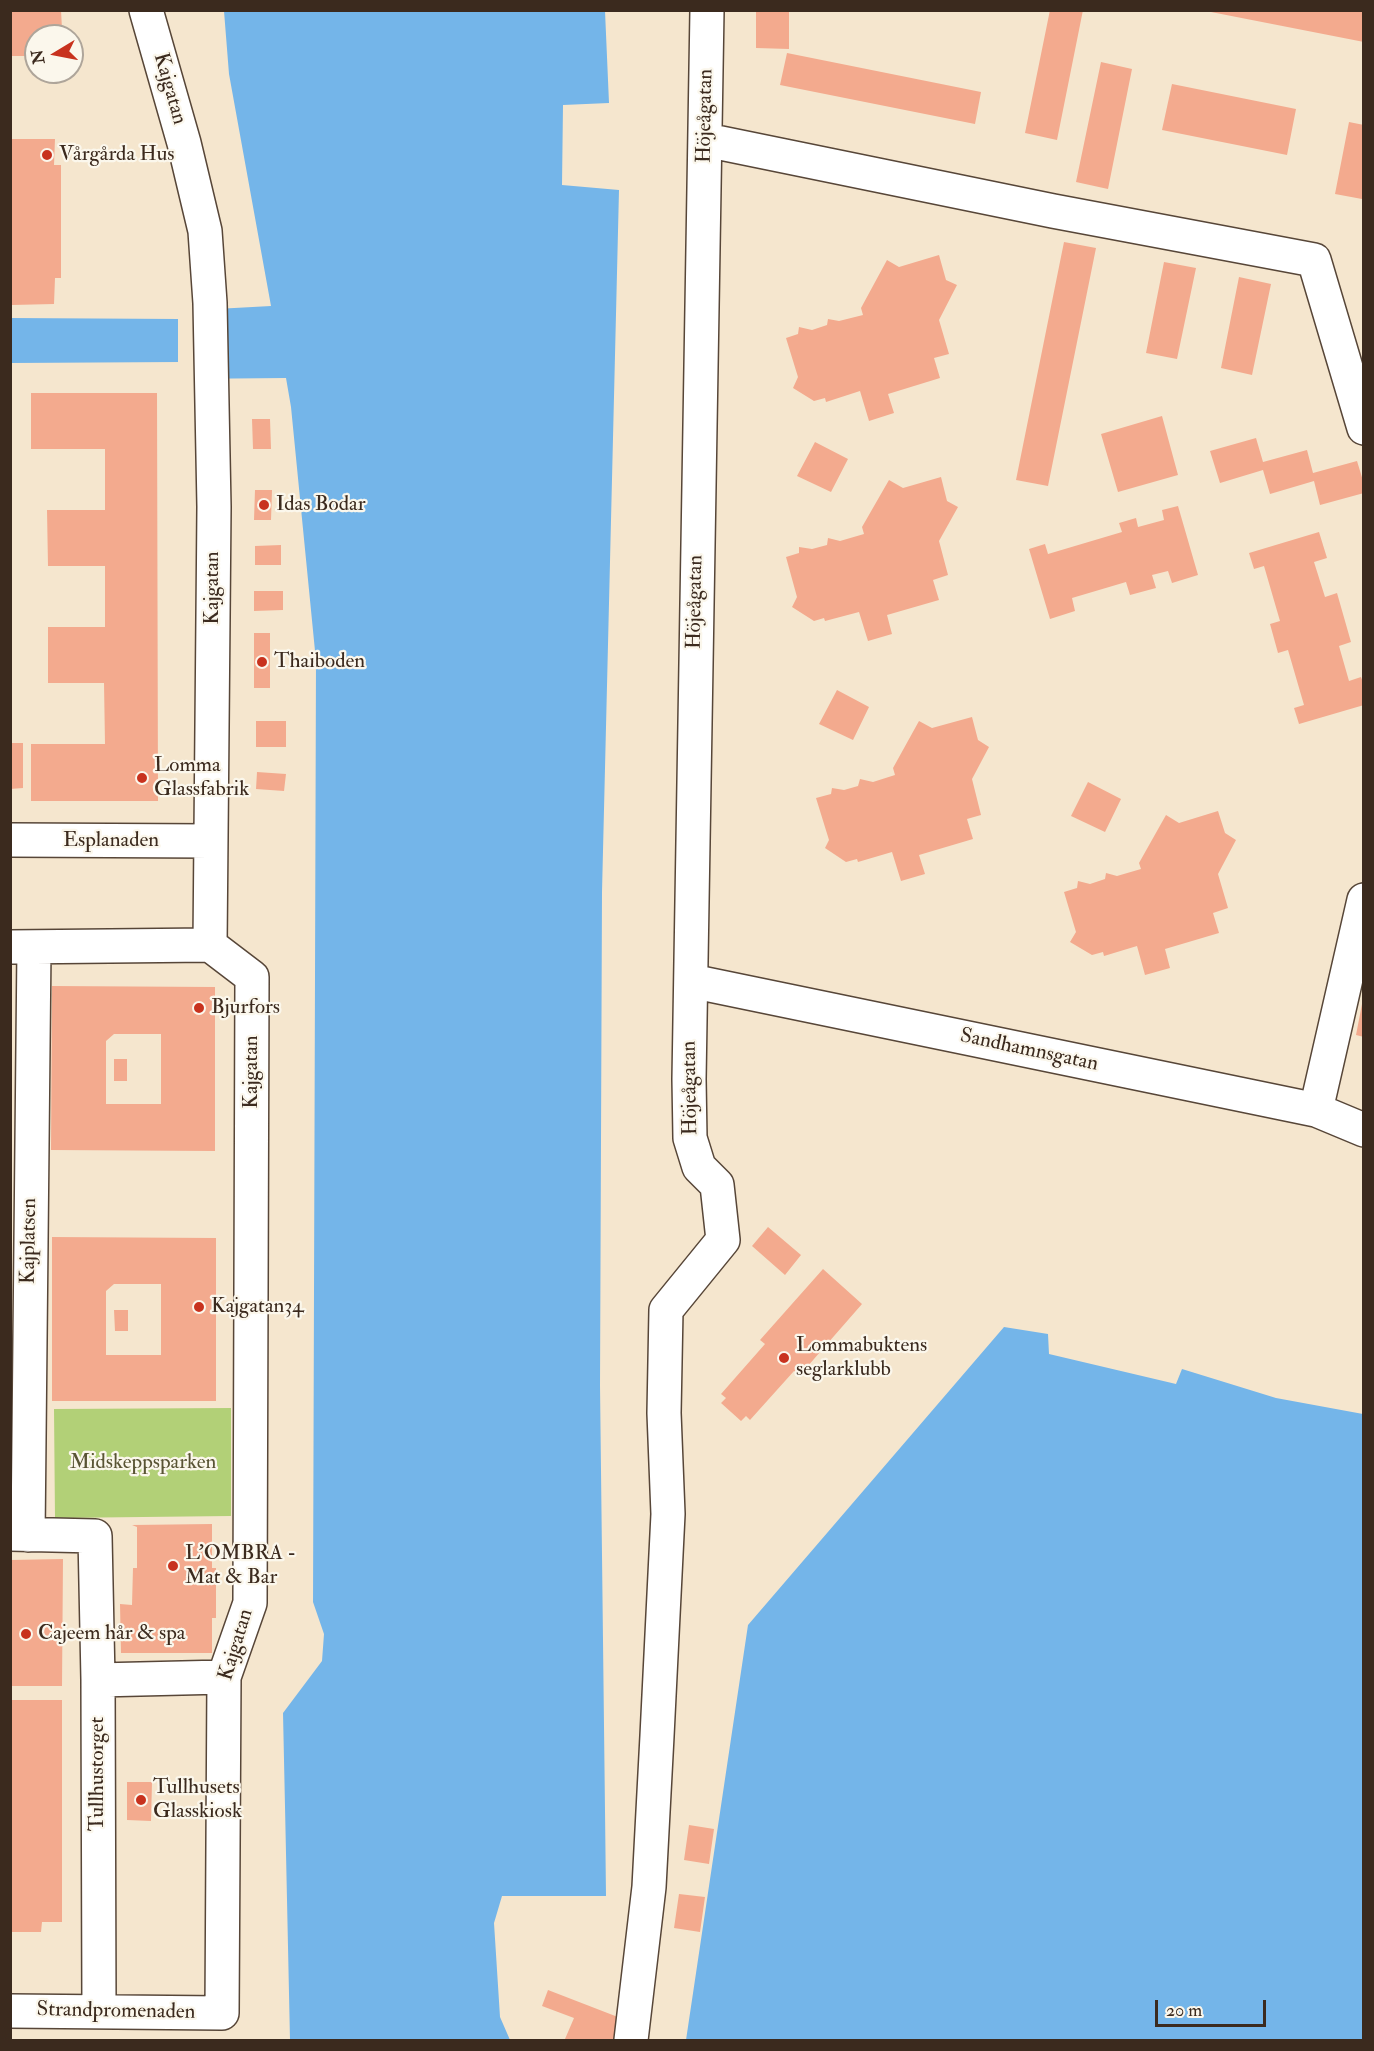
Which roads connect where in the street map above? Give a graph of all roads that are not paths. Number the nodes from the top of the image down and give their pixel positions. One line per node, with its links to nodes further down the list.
1 (146, 10): 6 (street, Kajgatan)
2 (707, 10): 3 (street, Höjeågatan)
3 (706, 140): 4 (street); 10 (street, Höjeågatan)
4 (1364, 428)
5 (10, 840): 6 (street, Esplanaden)
6 (211, 842): 8 (street, Kajgatan)
7 (1364, 900): 11 (street)
8 (210, 945): 9 (street); 15 (street, Kajgatan)
9 (22, 947): 13 (street, Kajplatsen)
10 (691, 981): 11 (street, Sandhamnsgatan); 20 (street, Höjeågatan)
11 (1317, 1110): 12 (street, Sandhamnsgatan)
12 (1364, 1130)
13 (19, 1407): 14 (street, Kajplatsen)
14 (19, 1534): 16 (street, Tullhustorget)
15 (224, 1677): 16 (street); 19 (street, Kajgatan)
16 (98, 1680): 18 (street, Tullhustorget)
17 (10, 2011): 18 (street, Strandpromenaden)
18 (99, 2012): 19 (street, Strandpromenaden)
19 (222, 2013)
20 (631, 2040)

